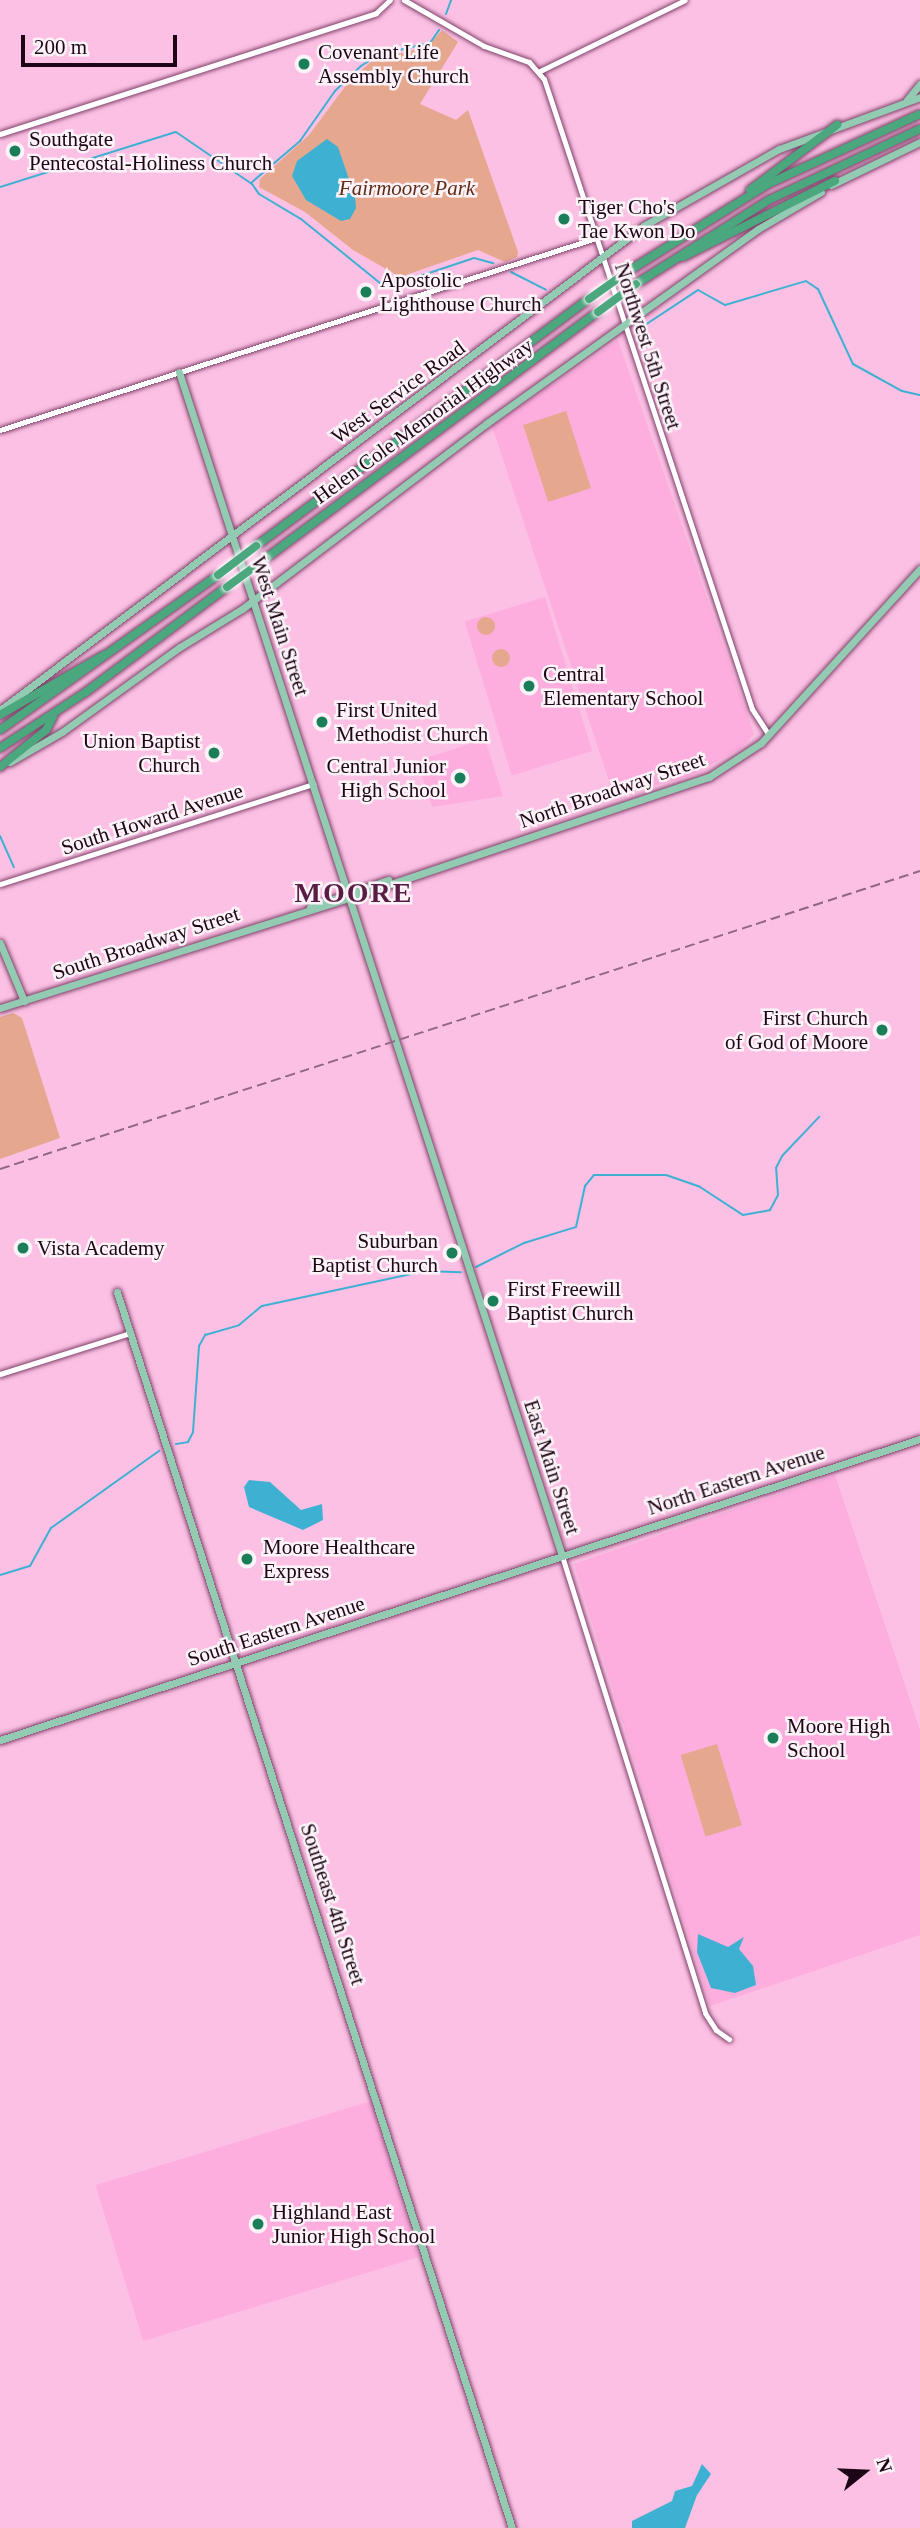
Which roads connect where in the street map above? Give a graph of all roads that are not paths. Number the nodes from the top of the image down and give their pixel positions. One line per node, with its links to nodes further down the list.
1 (390, 0): 11 (street)
2 (404, 0): 4 (street)
3 (685, 0): 4 (street)
4 (540, 71): 15 (street, Northwest 5th Street)
5 (920, 84): 7 (main road)
6 (920, 97): 7 (main road)
7 (905, 102): 9 (main road, West Service Road)
8 (920, 114): 14 (highway, Helen Cole Memorial Highway)
9 (837, 125): 14 (highway); 16 (main road, West Service Road)
10 (920, 130): 17 (highway, Helen Cole Memorial Highway)
11 (0, 134)
12 (918, 144): 13 (main road)
13 (835, 181): 17 (highway); 18 (main road)
14 (743, 198): 24 (highway, Helen Cole Memorial Highway, bridge)
15 (596, 238): 16 (street, Northwest 5th Street); 19 (street)
16 (602, 256): 18 (street, Northwest 5th Street); 21 (main road, West Service Road)
17 (667, 263): 26 (highway, Helen Cole Memorial Highway, bridge)
18 (625, 328): 23 (main road); 28 (street, Northwest 5th Street)
19 (179, 372): 20 (street); 21 (main road, West Main Street)
20 (0, 430)
21 (231, 533): 23 (main road, West Main Street); 25 (main road, West Service Road)
22 (920, 569): 28 (main road, North Broadway Street)
23 (253, 600): 30 (main road); 31 (main road, West Main Street)
24 (119, 648): 25 (highway); 27 (highway, Helen Cole Memorial Highway)
25 (0, 713)
26 (56, 713): 29 (highway, Helen Cole Memorial Highway); 30 (highway)
27 (0, 730)
28 (769, 735): 33 (main road, North Broadway Street)
29 (0, 748)
30 (0, 767)
31 (313, 784): 32 (street, South Howard Avenue); 33 (main road, West Main Street)
32 (0, 884)
33 (348, 895): 35 (main road, South Broadway Street); 41 (main road, East Main Street)
34 (0, 943): 35 (main road)
35 (24, 1001): 36 (main road, South Broadway Street)
36 (0, 1008)
37 (117, 1292): 38 (main road, Southeast 4th Street)
38 (130, 1333): 39 (street); 42 (main road, Southeast 4th Street)
39 (0, 1374)
40 (920, 1439): 41 (main road, North Eastern Avenue)
41 (562, 1556): 42 (main road, South Eastern Avenue); 44 (street, East Main Street)
42 (238, 1662): 43 (main road, South Eastern Avenue); 45 (main road, Southeast 4th Street)
43 (0, 1740)
44 (729, 2039)
45 (512, 2528)

